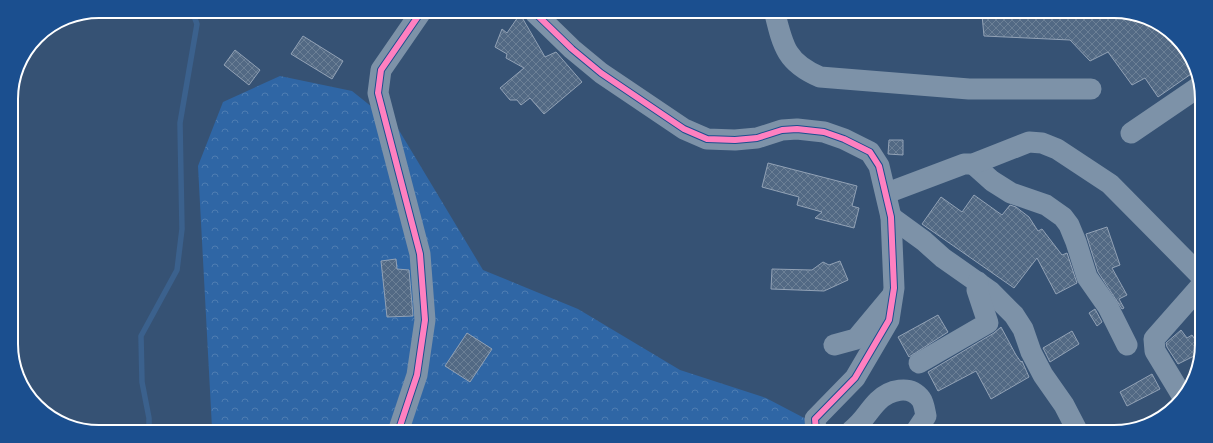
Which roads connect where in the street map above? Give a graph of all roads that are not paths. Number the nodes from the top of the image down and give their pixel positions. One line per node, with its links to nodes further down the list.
1 (416, 18): 18 (street)
2 (540, 18): 8 (street)
3 (776, 18): 4 (street)
4 (1091, 89)
5 (1194, 90): 6 (street)
6 (1131, 133)
7 (973, 164): 8 (street); 10 (street); 15 (street)
8 (887, 192): 9 (street)
9 (891, 217): 11 (street); 13 (street)
10 (1195, 270)
11 (978, 282): 16 (street); 22 (street)
12 (1195, 291): 17 (street)
13 (892, 296): 14 (street); 19 (street)
14 (834, 345)
15 (1127, 345)
16 (919, 363)
17 (1179, 391)
18 (401, 425)
19 (816, 425)
20 (859, 425): 21 (street)
21 (920, 425)
22 (1074, 425)

